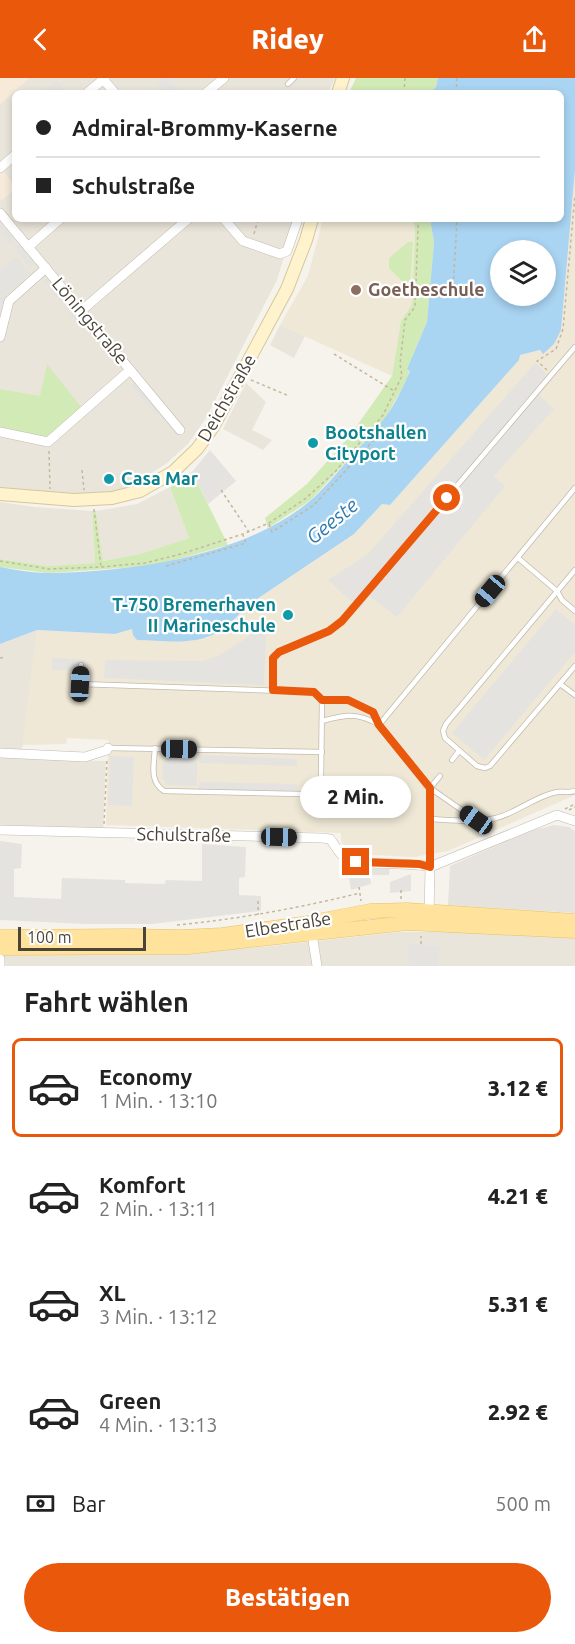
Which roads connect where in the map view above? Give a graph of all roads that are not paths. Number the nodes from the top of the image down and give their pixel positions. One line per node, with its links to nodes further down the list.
1 (103, 78): 5 (street); 6 (street)
2 (224, 78): 7 (street)
3 (294, 78): 4 (lane)
4 (288, 84)
5 (90, 90)
6 (113, 90)
7 (210, 90)
8 (12, 158): 9 (street)
9 (0, 168)
10 (0, 213): 16 (street, Löningstraße)
11 (57, 222): 16 (street)
12 (184, 222): 18 (street)
13 (227, 222): 14 (street)
14 (297, 222)
15 (311, 222): 25 (main road, Deichstraße)
16 (28, 247): 17 (street, Löningstraße)
17 (46, 268): 18 (street, Löningstraße); 19 (street)
18 (81, 310): 21 (street, Löningstraße)
19 (0, 337)
20 (575, 347): 33 (lane)
21 (130, 370): 22 (street, Löningstraße); 23 (street)
22 (180, 430)
23 (0, 432)
24 (575, 488): 26 (lane)
25 (0, 494)
26 (518, 558): 28 (lane); 37 (lane)
27 (575, 570): 28 (lane)
28 (557, 591): 29 (lane); 40 (lane)
29 (575, 611)
30 (81, 665): 33 (lane)
31 (575, 666): 32 (lane)
32 (560, 684): 34 (lane); 40 (lane)
33 (273, 690): 35 (lane)
34 (575, 695)
35 (322, 700): 36 (lane); 37 (lane)
36 (322, 721): 37 (lane); 41 (lane)
37 (379, 725): 45 (lane)
38 (155, 748): 39 (lane); 41 (lane); 41 (lane)
39 (108, 749): 42 (street)
40 (459, 751): 43 (lane)
41 (322, 752)
42 (0, 753)
43 (452, 760)
44 (440, 776): 45 (lane)
45 (430, 788): 47 (lane); 48 (lane)
46 (575, 792): 48 (lane)
47 (430, 819): 48 (lane); 51 (lane)
48 (476, 820)
49 (575, 822): 51 (street)
50 (0, 830): 51 (street, Schulstraße)
51 (430, 867): 52 (street)
52 (429, 917): 53 (main road, Elbestraße); 54 (main road, Elbestraße); 55 (main road, Elbestraße); 56 (main road, Elbestraße)
53 (575, 921)
54 (575, 931)
55 (312, 934): 57 (main road, Elbestraße); 60 (street)
56 (0, 937)
57 (0, 948)
58 (0, 958): 59 (street)
59 (0, 966)
60 (317, 966)

